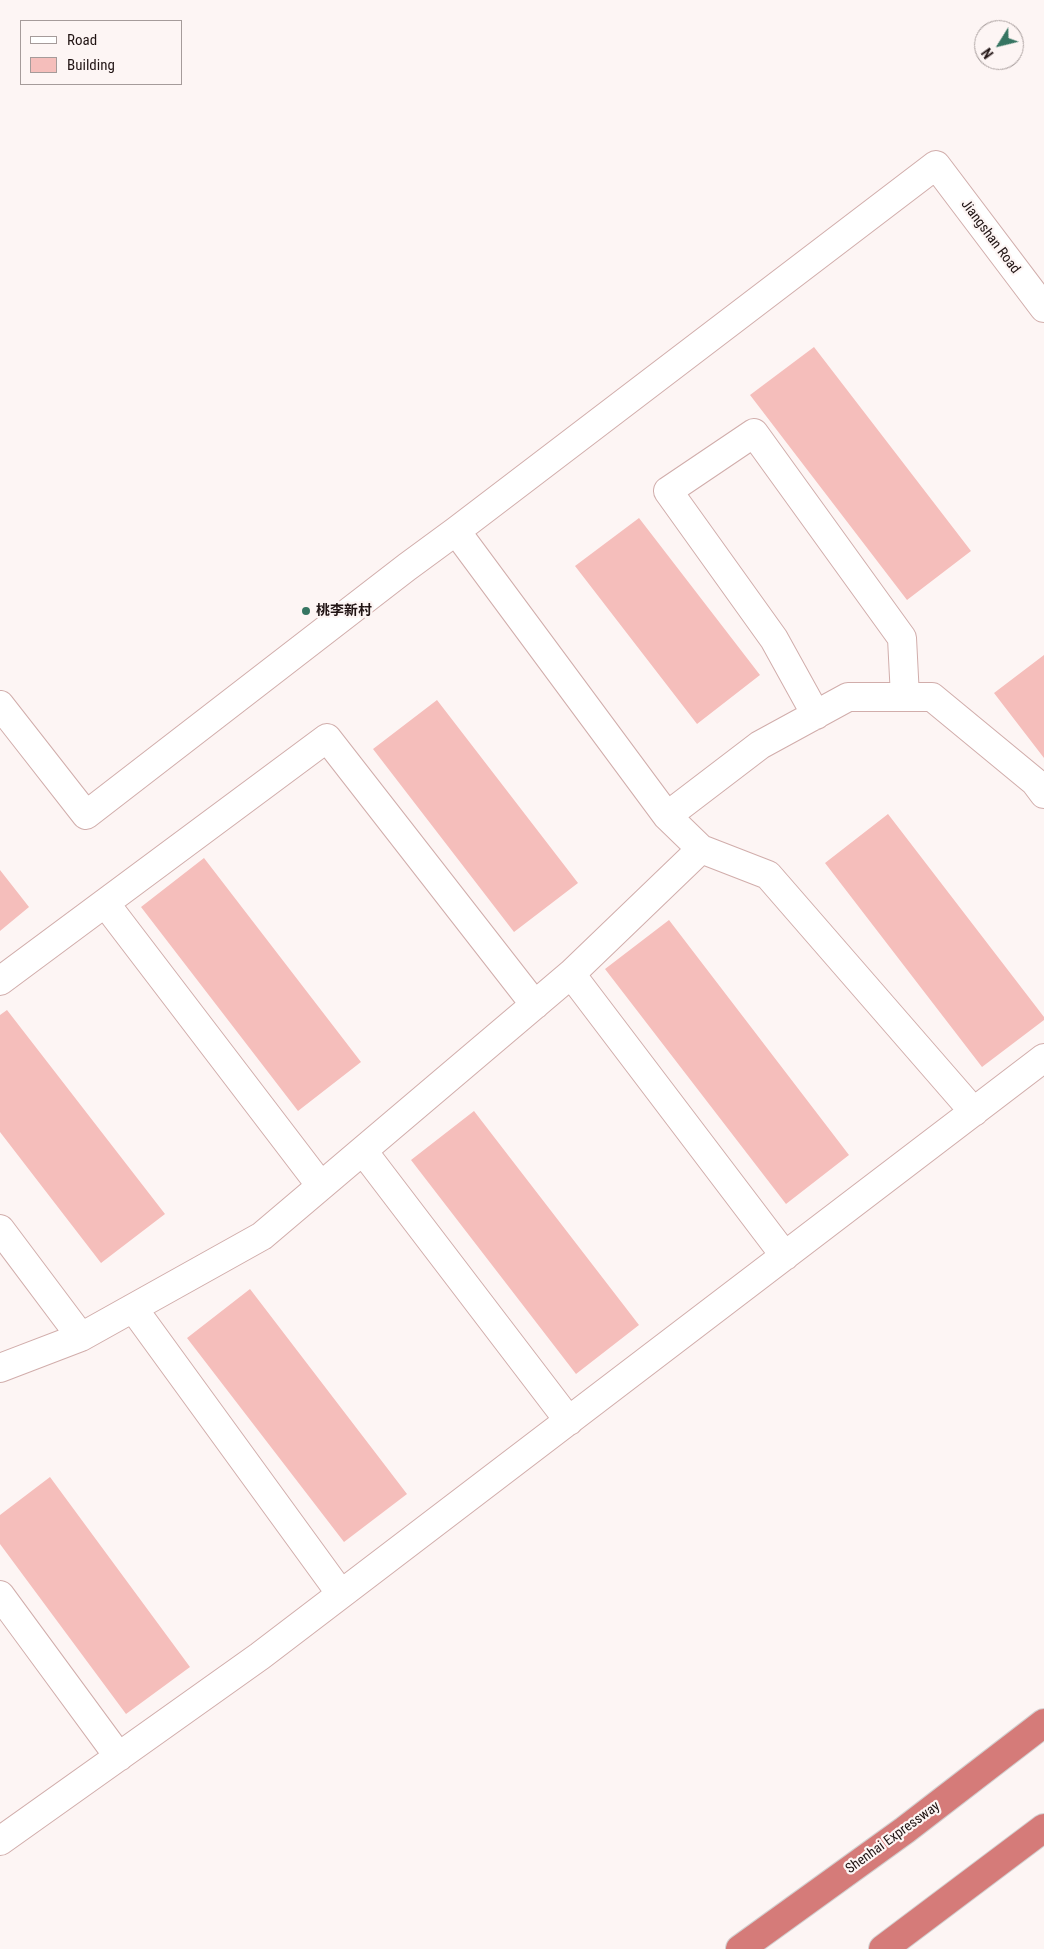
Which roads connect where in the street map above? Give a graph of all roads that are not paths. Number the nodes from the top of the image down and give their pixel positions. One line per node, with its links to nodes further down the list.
1 (1044, 308): 2 (street, Jiangshan Road)
2 (456, 531): 4 (street); 7 (street)
3 (905, 697): 5 (street); 5 (street); 6 (street)
4 (0, 705)
5 (816, 715): 7 (street)
6 (1044, 794)
7 (667, 816): 8 (street)
8 (700, 849): 10 (street); 14 (street)
9 (105, 903): 11 (street); 12 (street); 16 (street)
10 (571, 974): 12 (street); 18 (street)
11 (0, 981)
12 (535, 1005): 15 (street)
13 (1044, 1058): 14 (street)
14 (974, 1112): 18 (street)
15 (363, 1151): 16 (street); 22 (street)
16 (321, 1186): 19 (street)
17 (0, 1229): 20 (street)
18 (785, 1256): 22 (street)
19 (134, 1308): 20 (street); 23 (street)
20 (81, 1337): 21 (street)
21 (0, 1368)
22 (569, 1421): 23 (street)
23 (341, 1594): 26 (street)
24 (0, 1595): 26 (street)
25 (1044, 1723): 29 (highway, Shenhai Expressway)
26 (119, 1757): 28 (street)
27 (1044, 1828): 30 (highway)
28 (0, 1841)
29 (740, 1949)
30 (883, 1949)

